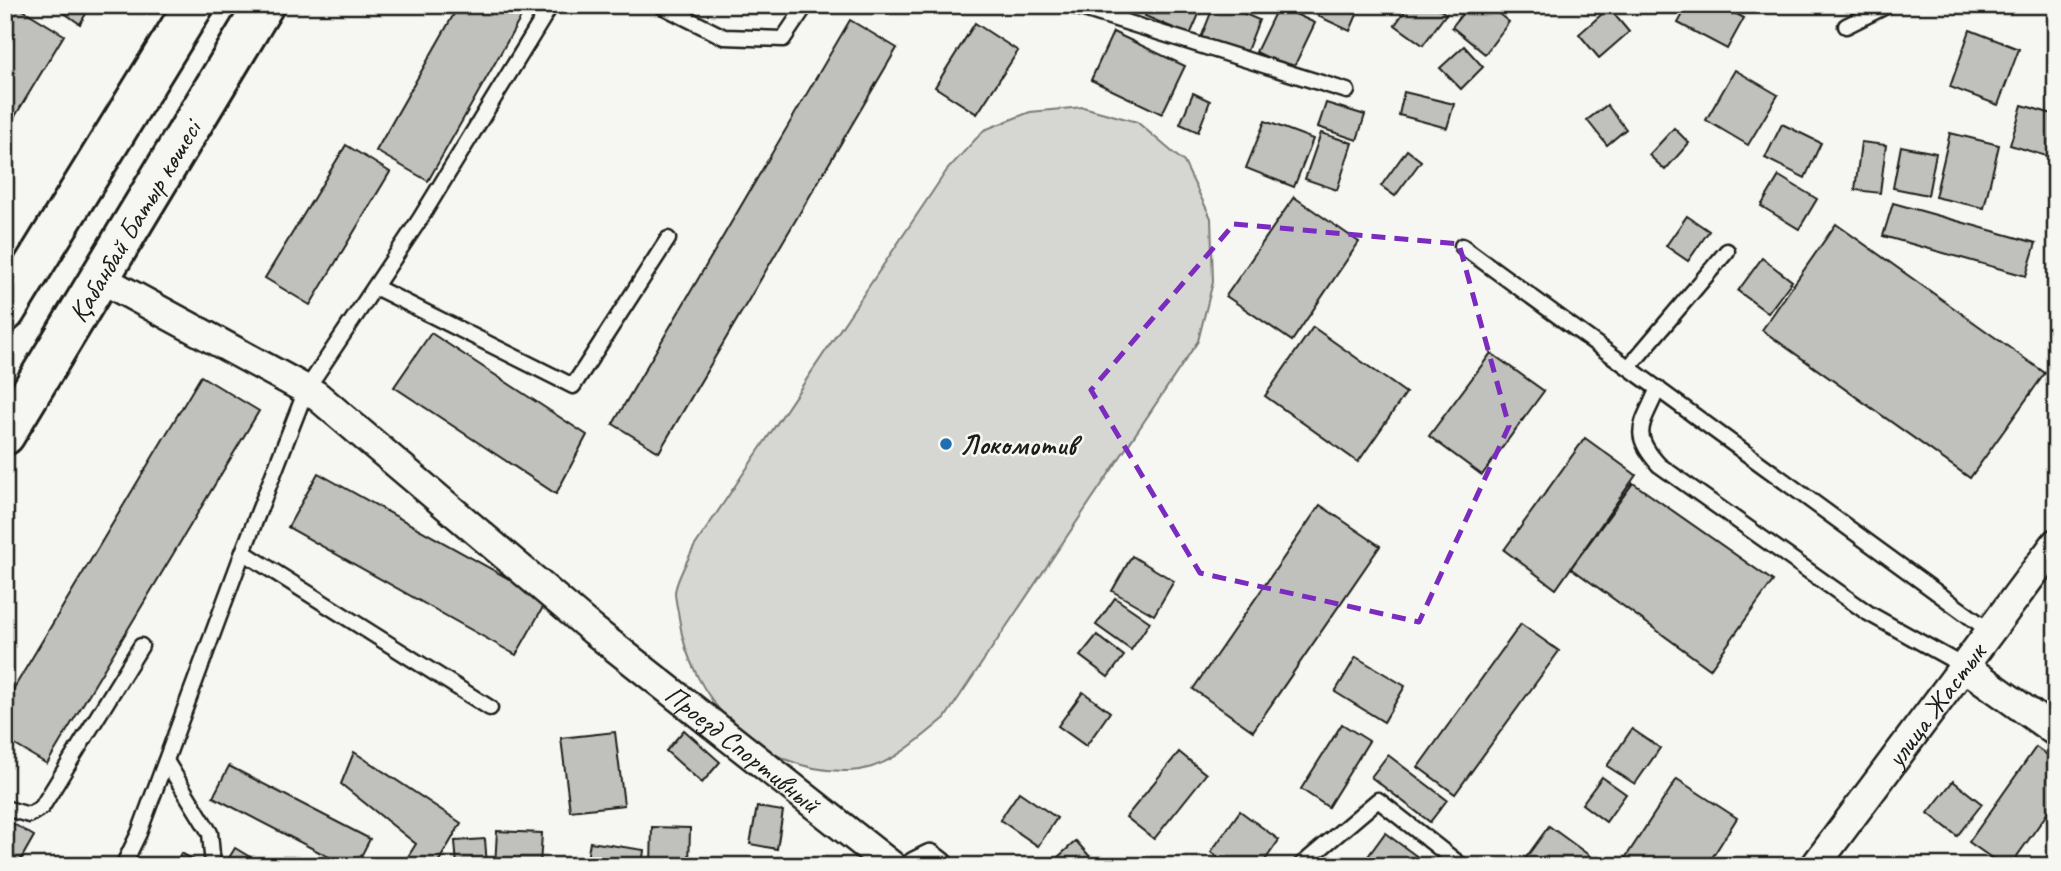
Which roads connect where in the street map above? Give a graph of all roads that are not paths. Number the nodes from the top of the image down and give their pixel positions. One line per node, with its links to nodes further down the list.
1 (194, 5): 15 (main road)
2 (264, 5): 13 (main road, Қабанбай Батыр көшесі)
3 (551, 5): 14 (lane)
4 (660, 5): 5 (lane)
5 (806, 5)
6 (1071, 5): 9 (lane)
7 (1888, 5): 8 (lane)
8 (1846, 26)
9 (1347, 91)
10 (668, 239): 14 (lane)
11 (1462, 246): 16 (lane)
12 (1727, 251): 16 (lane)
13 (100, 278): 18 (street, Проезд Спортивный); 19 (main road, Қабанбай Батыр көшесі)
14 (375, 287): 18 (lane)
15 (5, 312)
16 (1629, 368): 17 (lane)
17 (1658, 388): 22 (lane); 24 (lane)
18 (306, 390): 21 (lane); 32 (street, Проезд Спортивный)
19 (5, 435)
20 (2056, 543): 22 (street, улица Жастык)
21 (243, 552): 25 (lane); 27 (lane)
22 (1991, 632): 24 (street, улица Жастык)
23 (141, 646): 28 (lane)
24 (1965, 667): 26 (street); 29 (street, улица Жастык)
25 (490, 708)
26 (2056, 732)
27 (166, 761): 30 (lane); 31 (lane)
28 (5, 808)
29 (1822, 863)
30 (122, 866)
31 (214, 866)
32 (892, 866)
33 (916, 866): 34 (street)
34 (939, 866)
35 (1300, 866): 36 (lane)
36 (1462, 866)

